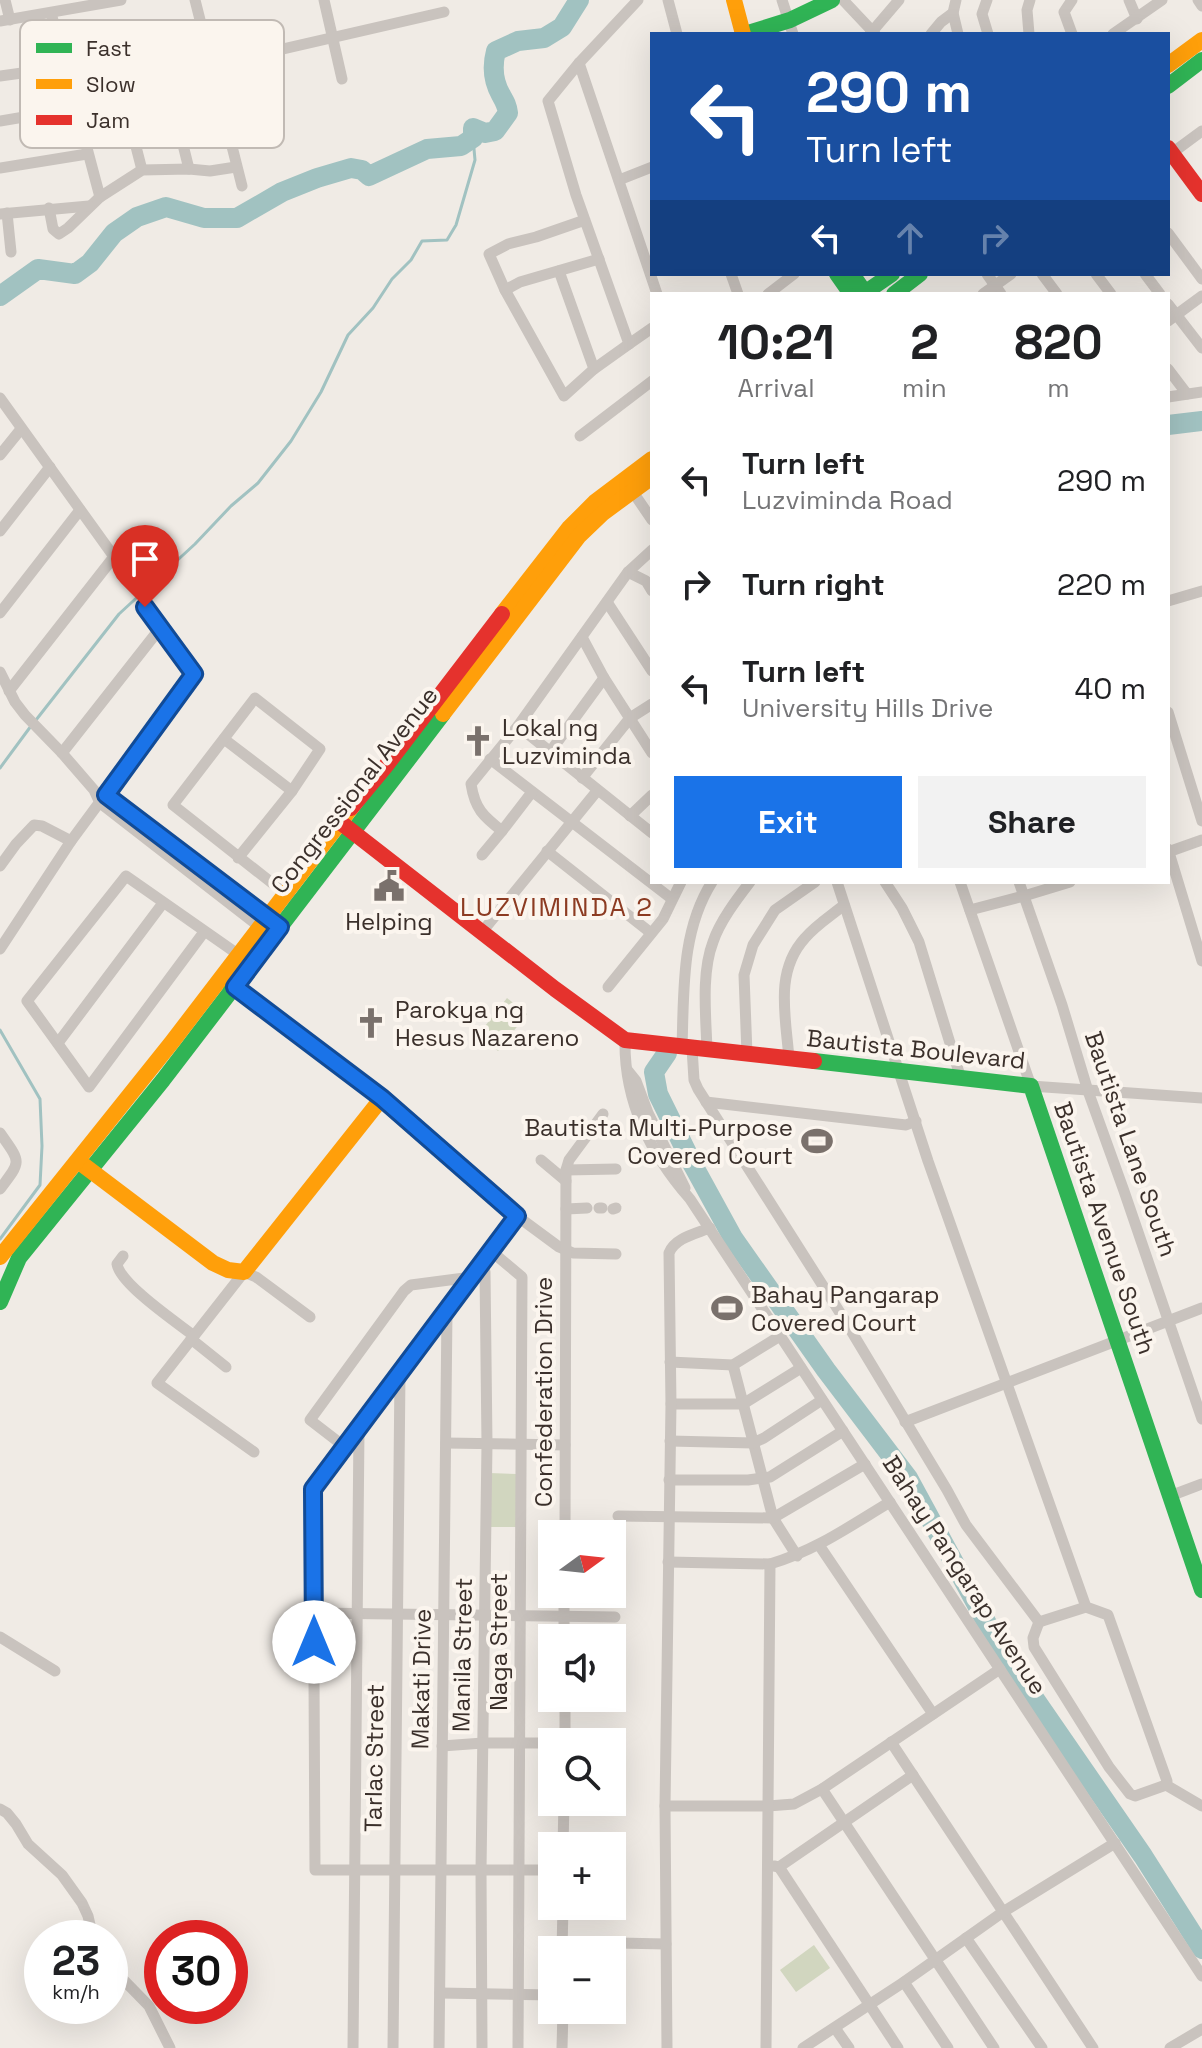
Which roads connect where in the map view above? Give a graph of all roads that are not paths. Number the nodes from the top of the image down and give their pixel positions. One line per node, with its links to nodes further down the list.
1 (5, 0): 25 (street)
2 (121, 0): 22 (street)
3 (195, 0): 27 (street)
4 (324, 0): 41 (street)
5 (638, 0): 45 (street)
6 (668, 0): 29 (street)
7 (723, 0): 30 (street)
8 (734, 0): 31 (street)
9 (782, 0): 28 (street)
10 (832, 0): 28 (street)
11 (843, 0): 33 (street)
12 (899, 0): 34 (street)
13 (956, 0): 23 (street)
14 (987, 0): 37 (street)
15 (1030, 0): 38 (street)
16 (1072, 0): 39 (street)
17 (1129, 0): 24 (street)
18 (1162, 0): 24 (street)
19 (1198, 0): 20 (street)
20 (1202, 6)
21 (444, 12): 41 (street)
22 (51, 13): 25 (street); 26 (street)
23 (953, 13): 35 (street); 36 (street)
24 (1137, 19): 40 (street)
25 (5, 20)
26 (53, 20)
27 (200, 20)
28 (791, 28): 32 (street)
29 (676, 32)
30 (731, 32)
31 (743, 32)
32 (760, 32)
33 (872, 32)
34 (874, 32)
35 (933, 32)
36 (958, 32)
37 (987, 32)
38 (1029, 32)
39 (1071, 32)
40 (1116, 32)
41 (332, 38): 43 (street); 49 (street)
42 (1202, 40): 46 (street)
43 (284, 49)
44 (1202, 60): 50 (street)
45 (579, 63): 66 (street); 73 (street)
46 (1170, 64)
47 (20, 73): 48 (street)
48 (0, 76)
49 (342, 79)
50 (1170, 84)
51 (20, 118): 52 (street)
52 (0, 121)
53 (1202, 131): 58 (street)
54 (86, 148): 59 (street)
55 (136, 148): 65 (street)
56 (184, 148): 64 (street)
57 (231, 148): 61 (street)
58 (1170, 152)
59 (87, 154): 62 (street); 69 (street)
60 (1170, 154): 68 (street)
61 (236, 167): 64 (street); 67 (street)
62 (0, 168)
63 (650, 168): 66 (street)
64 (189, 169): 65 (street)
65 (142, 170): 69 (street)
66 (619, 180): 78 (street)
67 (242, 186)
68 (1202, 194)
69 (100, 197): 70 (street)
70 (89, 206): 71 (street); 71 (street)
71 (49, 208): 72 (street)
72 (3, 214): 75 (street)
73 (585, 220): 76 (street); 84 (street)
74 (1170, 236): 83 (street)
75 (11, 252)
76 (599, 259): 77 (street); 92 (street)
77 (559, 271): 84 (street); 94 (street)
78 (650, 273)
79 (791, 276): 85 (street)
80 (839, 276): 86 (street)
81 (889, 276): 87 (street)
82 (917, 276): 88 (street)
83 (1202, 279)
84 (505, 290): 94 (street)
85 (771, 292)
86 (859, 292)
87 (864, 292)
88 (897, 292)
89 (1202, 296): 90 (street)
90 (1172, 318): 93 (street)
91 (650, 329): 92 (street)
92 (629, 344): 94 (street)
93 (1202, 348)
94 (594, 369)
95 (1170, 372): 98 (street)
96 (650, 383): 102 (street)
97 (1202, 392): 98 (street)
98 (1187, 394): 99 (street)
99 (1170, 397)
100 (0, 398): 101 (street)
101 (21, 429): 103 (street); 105 (street)
102 (580, 436)
103 (0, 455)
104 (650, 461): 145 (street, Congressional Avenue)
105 (50, 467): 108 (street); 110 (street)
106 (650, 479): 107 (street, Congressional Avenue)
107 (633, 492): 109 (street); 145 (street, Congressional Avenue)
108 (80, 510): 112 (street); 120 (street)
109 (650, 517)
110 (0, 531)
111 (650, 552): 114 (street)
112 (113, 558): 113 (street); 126 (street)
113 (125, 572)
114 (628, 572): 115 (street); 118 (street)
115 (650, 588)
116 (1202, 591): 117 (street)
117 (1170, 600)
118 (607, 602): 122 (street); 123 (street)
119 (145, 607): 121 (street)
120 (0, 613)
121 (161, 627): 134 (street); 140 (street)
122 (582, 637): 125 (street); 130 (street)
123 (650, 668)
124 (0, 672): 126 (street)
125 (604, 678): 128 (street); 133 (street)
126 (9, 691): 134 (street)
127 (650, 705): 128 (street)
128 (630, 718): 132 (street); 136 (street)
129 (1170, 718): 143 (street)
130 (518, 726): 133 (street); 135 (street)
131 (224, 739): 137 (street); 137 (street); 154 (street)
132 (650, 750)
133 (550, 752): 136 (street)
134 (62, 753): 140 (street)
135 (490, 759): 139 (street); 146 (street)
136 (582, 778): 138 (street)
137 (292, 791): 154 (street)
138 (597, 791): 142 (street); 144 (street)
139 (532, 792): 144 (street); 146 (street)
140 (100, 796): 149 (street); 173 (street)
141 (650, 797): 142 (street)
142 (630, 816): 147 (street)
143 (1202, 821)
144 (572, 822): 151 (street); 156 (street)
145 (347, 826): 168 (street, Congressional Avenue); 175 (street)
146 (502, 831): 152 (street)
147 (650, 831)
148 (1202, 840): 150 (street)
149 (71, 841): 155 (street); 177 (street)
150 (1170, 850)
151 (547, 851): 175 (street); 176 (street)
152 (482, 855)
153 (1170, 857): 179 (street)
154 (238, 858): 168 (street)
155 (0, 866)
156 (650, 882)
157 (653, 884): 169 (street)
158 (680, 884): 169 (street)
159 (711, 884): 184 (street)
160 (749, 884): 184 (street)
161 (812, 884): 185 (street)
162 (838, 884): 171 (street)
163 (886, 884): 188 (street)
164 (961, 884): 172 (street, Bautista Avenue South)
165 (1020, 884): 167 (street, Bautista Lane South)
166 (1063, 884): 167 (street)
167 (1024, 896): 172 (street); 190 (street, Bautista Lane South)
168 (292, 899): 173 (street, Congressional Avenue)
169 (672, 899): 176 (street)
170 (163, 903): 174 (street); 183 (street); 183 (street)
171 (844, 905): 186 (street); 187 (street)
172 (970, 910): 189 (street, Bautista Avenue South)
173 (270, 927): 178 (street, Congressional Avenue); 180 (street, Congressional Avenue)
174 (204, 932): 178 (street); 183 (street)
175 (482, 932): 182 (street)
176 (651, 933): 181 (street)
177 (0, 949)
178 (239, 955): 180 (street, Congressional Avenue)
179 (1202, 961)
180 (229, 982): 191 (street); 198 (street, Congressional Avenue)
181 (608, 987)
182 (625, 1040): 184 (street, Bautista Boulevard); 205 (street, Bahay Pangarap Avenue)
183 (58, 1043)
184 (694, 1048): 185 (street, Bautista Boulevard); 193 (street)
185 (747, 1054): 186 (street, Bautista Boulevard)
186 (789, 1059): 187 (street, Bautista Boulevard)
187 (899, 1072): 188 (street, Bautista Boulevard); 195 (street)
188 (961, 1079): 189 (street, Bautista Boulevard)
189 (1031, 1086): 190 (street, Bautista Boulevard); 221 (street, Bautista Avenue South)
190 (1088, 1091): 192 (street, Bautista Boulevard); 218 (street, Bautista Lane South)
191 (382, 1098): 204 (street, Confederation Drive); 212 (street)
192 (1202, 1098)
193 (706, 1102): 195 (street); 232 (street)
194 (603, 1114): 200 (street)
195 (916, 1121): 227 (street)
196 (0, 1133): 201 (street)
197 (541, 1160): 200 (street)
198 (84, 1166): 210 (street, Congressional Avenue); 212 (street); 214 (street, Congressional Avenue)
199 (616, 1169): 200 (street)
200 (566, 1175): 203 (street, Confederation Drive)
201 (0, 1189)
202 (603, 1208): 203 (street)
203 (566, 1209): 206 (street, Confederation Drive)
204 (517, 1216): 206 (street, Confederation Drive); 207 (street)
205 (710, 1228): 219 (street, Bahay Pangarap Avenue); 222 (street)
206 (566, 1250): 208 (street, Confederation Drive); 240 (street, Confederation Drive)
207 (491, 1251): 211 (street); 239 (street, Naga Street)
208 (616, 1254)
209 (123, 1256): 220 (street)
210 (0, 1257)
211 (481, 1264): 213 (street); 238 (street, Manila Street)
212 (244, 1272): 217 (street); 220 (street)
213 (472, 1277): 216 (street); 241 (street)
214 (0, 1302)
215 (1202, 1308): 218 (street)
216 (447, 1310): 226 (street); 236 (street, Makati Drive)
217 (310, 1317)
218 (1168, 1320): 221 (street); 231 (street, Bautista Lane South)
219 (780, 1336): 223 (street); 225 (street, Bahay Pangarap Avenue)
220 (192, 1338): 224 (street); 242 (street)
221 (1118, 1340): 227 (street); 247 (street, Bautista Avenue South)
222 (670, 1362): 223 (street); 229 (street)
223 (733, 1365): 230 (street)
224 (226, 1367)
225 (801, 1368): 228 (street, Bahay Pangarap Avenue); 230 (street)
226 (400, 1373): 233 (street); 262 (street, Tarlac Street)
227 (1007, 1383): 232 (street); 258 (street)
228 (822, 1400): 234 (street, Bahay Pangarap Avenue); 237 (street)
229 (671, 1404): 230 (street); 235 (street)
230 (743, 1404): 237 (street)
231 (1202, 1419)
232 (905, 1422): 268 (street)
233 (359, 1429): 241 (street); 261 (street)
234 (843, 1431): 243 (street, Bahay Pangarap Avenue); 244 (street)
235 (670, 1441): 237 (street); 245 (street)
236 (446, 1443): 238 (street); 263 (street, Makati Drive)
237 (753, 1443): 244 (street)
238 (487, 1444): 239 (street); 264 (street, Manila Street)
239 (522, 1444): 240 (street); 265 (street, Naga Street)
240 (565, 1445): 252 (street, Confederation Drive)
241 (345, 1447): 260 (street)
242 (254, 1452)
243 (865, 1464): 248 (street, Bahay Pangarap Avenue); 251 (street)
244 (762, 1478): 245 (street); 251 (street)
245 (669, 1480): 250 (street)
246 (1202, 1484): 247 (street)
247 (1170, 1496): 257 (street, Bautista Avenue South)
248 (890, 1502): 253 (street); 271 (street, Bahay Pangarap Avenue)
249 (618, 1516): 250 (street)
250 (669, 1517): 251 (street); 255 (street)
251 (773, 1518): 254 (street)
252 (565, 1520)
253 (819, 1545): 254 (street); 273 (street)
254 (797, 1556): 256 (street)
255 (668, 1562): 256 (street); 282 (street)
256 (770, 1564): 283 (street)
257 (1202, 1590)
258 (1086, 1607): 268 (street); 280 (street)
259 (564, 1608): 266 (street)
260 (314, 1613): 261 (street); 289 (street)
261 (357, 1614): 262 (street); 289 (street)
262 (397, 1614): 263 (street); 290 (street, Tarlac Street)
263 (444, 1614): 264 (street); 278 (street, Makati Drive)
264 (485, 1615): 265 (street); 276 (street, Manila Street)
265 (520, 1615): 266 (street); 274 (street, Naga Street)
266 (564, 1616): 267 (street); 269 (street)
267 (615, 1617)
268 (1039, 1622): 280 (street)
269 (564, 1624)
270 (0, 1637): 272 (street)
271 (1000, 1669): 273 (street); 287 (street, Bahay Pangarap Avenue)
272 (55, 1671)
273 (933, 1714): 275 (street)
274 (520, 1742): 276 (street); 277 (street); 293 (street, Naga Street)
275 (891, 1742): 279 (street); 281 (street)
276 (483, 1743): 278 (street); 292 (street, Manila Street)
277 (538, 1743)
278 (442, 1746): 291 (street, Makati Drive)
279 (913, 1775): 286 (street); 295 (street)
280 (1166, 1785): 284 (street)
281 (822, 1789): 283 (street); 286 (street)
282 (665, 1806): 283 (street); 299 (street)
283 (768, 1806): 288 (street)
284 (1202, 1806)
285 (0, 1809): 296 (street)
286 (845, 1822): 288 (street); 300 (street)
287 (1115, 1843): 295 (street); 301 (street, Bahay Pangarap Avenue)
288 (774, 1866): 308 (street); 321 (street)
289 (354, 1870): 290 (street); 314 (street)
290 (394, 1870): 291 (street); 315 (street, Tarlac Street)
291 (441, 1870): 292 (street); 304 (street, Makati Drive)
292 (481, 1870): 293 (street); 305 (street, Manila Street)
293 (519, 1870): 294 (street); 306 (street, Naga Street)
294 (538, 1870)
295 (1003, 1912): 297 (street); 327 (street)
296 (89, 1920)
297 (966, 1938): 300 (street); 326 (street)
298 (626, 1943): 299 (street)
299 (666, 1944): 320 (street)
300 (935, 1960): 302 (street); 325 (street)
301 (1202, 1976)
302 (904, 1982): 308 (street); 324 (street)
303 (128, 1984): 313 (street)
304 (440, 1993): 305 (street); 316 (street, Makati Drive)
305 (482, 1994): 306 (street); 317 (street, Manila Street)
306 (518, 1994): 307 (street); 318 (street, Naga Street)
307 (538, 1995)
308 (868, 2005): 310 (street); 323 (street)
309 (563, 2024): 319 (street)
310 (835, 2028): 312 (street); 322 (street)
311 (1202, 2029): 328 (street)
312 (807, 2047)
313 (170, 2048)
314 (353, 2048)
315 (393, 2048)
316 (439, 2048)
317 (482, 2048)
318 (518, 2048)
319 (562, 2048)
320 (667, 2048)
321 (766, 2048)
322 (849, 2048)
323 (898, 2048)
324 (948, 2048)
325 (994, 2048)
326 (1042, 2048)
327 (1093, 2048)
328 (1170, 2048)

